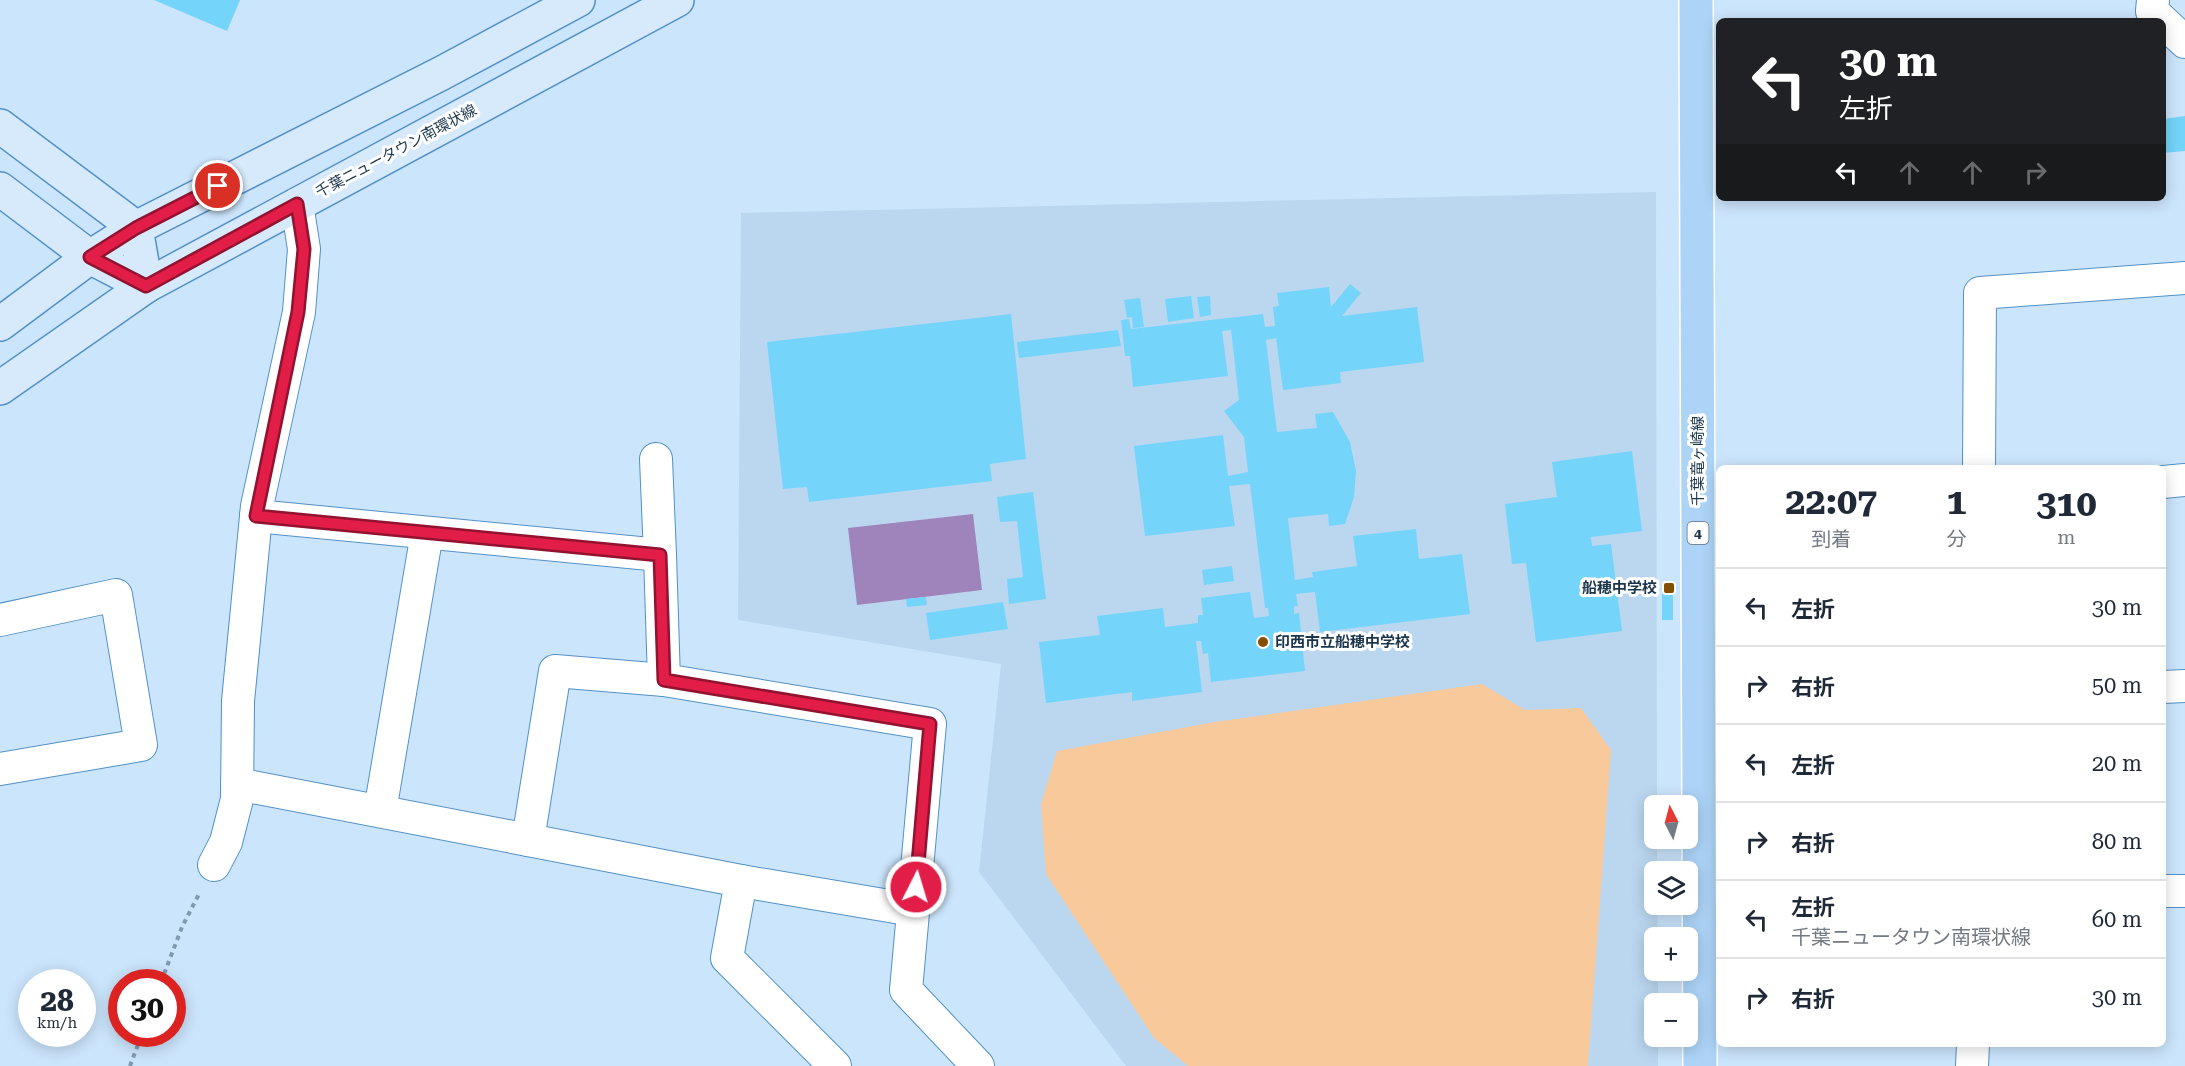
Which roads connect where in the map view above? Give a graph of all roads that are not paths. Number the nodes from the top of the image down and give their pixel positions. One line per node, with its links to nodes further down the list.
1 (578, 0): 11 (main road)
2 (677, 0): 10 (main road, 千葉ニュータウン南環状線)
3 (1696, 0): 21 (main road, 千葉竜ヶ崎線 / 4)
4 (2153, 0): 5 (street)
5 (2160, 18)
6 (2166, 24): 7 (street)
7 (2185, 42)
8 (0, 126): 11 (main road)
9 (0, 189): 12 (main road)
10 (297, 204): 14 (main road, 千葉ニュータウン南環状線); 22 (street)
11 (136, 228): 12 (main road); 14 (main road)
12 (90, 257): 14 (main road); 15 (main road)
13 (2185, 278): 18 (street)
14 (146, 286): 16 (main road, 千葉ニュータウン南環状線)
15 (0, 324)
16 (0, 388)
17 (656, 459): 24 (street)
18 (1978, 465)
19 (2185, 480): 20 (street)
20 (2166, 482)
21 (1708, 511): 41 (main road, 千葉竜ヶ崎線 / 4)
22 (256, 516): 23 (street); 30 (street)
23 (427, 533): 24 (street); 31 (street)
24 (660, 555): 26 (street)
25 (0, 620): 29 (street)
26 (664, 680): 32 (street); 37 (street)
27 (2185, 686): 28 (street)
28 (2166, 687)
29 (0, 769)
30 (237, 784): 31 (street); 33 (street)
31 (380, 811): 32 (street)
32 (528, 840): 34 (street)
33 (214, 865)
34 (741, 881): 37 (street); 39 (street)
35 (2166, 891): 36 (street)
36 (2185, 891)
37 (914, 910): 40 (street)
38 (1972, 1047): 42 (street)
39 (835, 1066)
40 (978, 1066)
41 (1700, 1066)
42 (1972, 1066)

